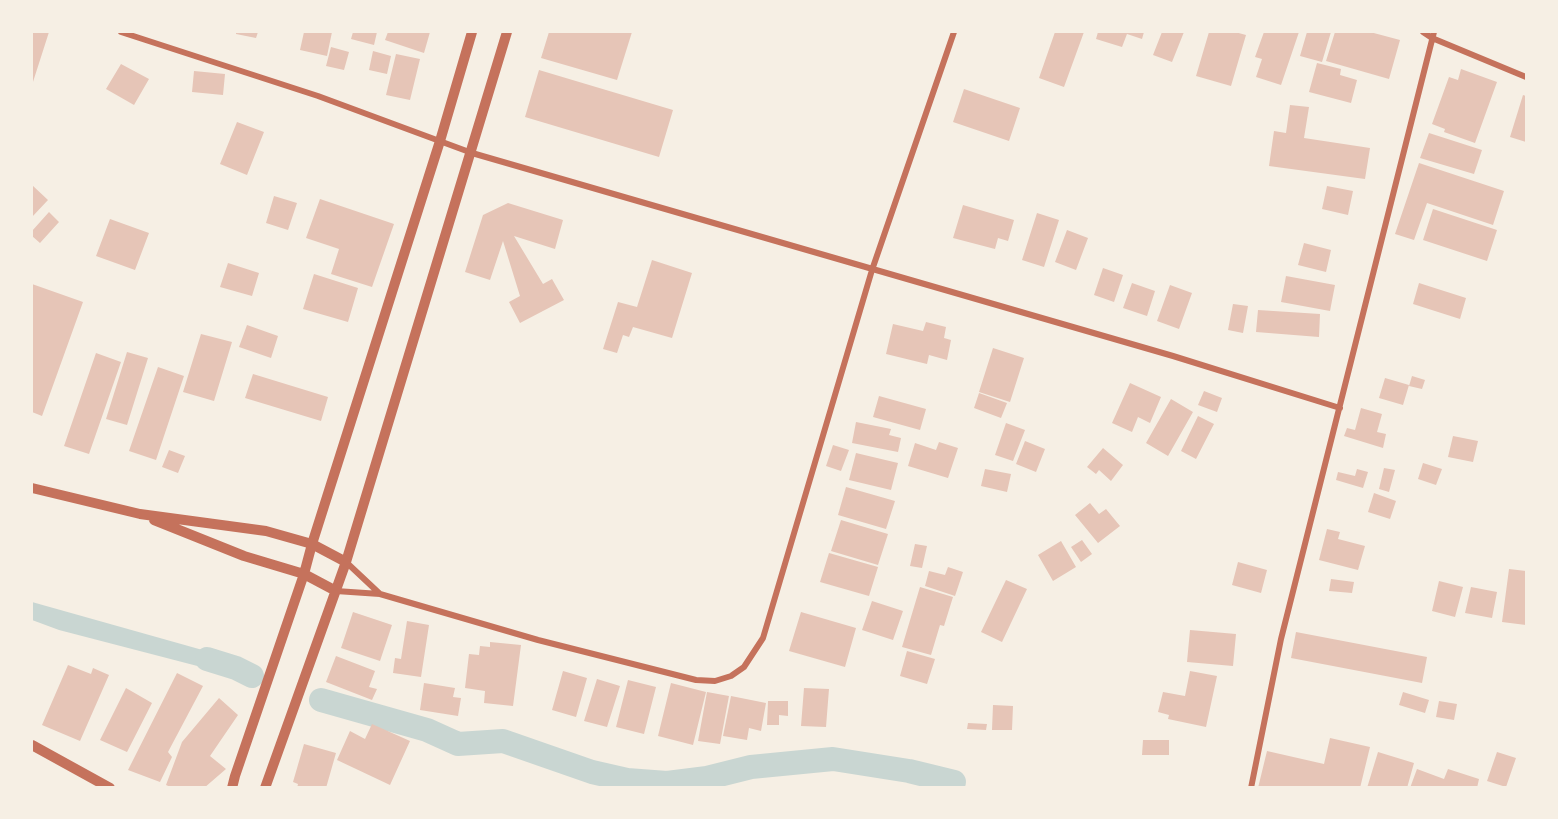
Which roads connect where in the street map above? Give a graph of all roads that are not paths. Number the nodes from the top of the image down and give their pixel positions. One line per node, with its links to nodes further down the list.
1 (121, 32): 8 (street)
2 (472, 32): 8 (street)
3 (507, 32): 9 (street)
4 (954, 32): 10 (street)
5 (1423, 32): 6 (street)
6 (1433, 35): 7 (street); 11 (street)
7 (1527, 76)
8 (440, 141): 9 (street); 14 (street)
9 (472, 153): 10 (street); 15 (street)
10 (872, 270): 11 (street); 18 (street)
11 (1340, 408): 25 (street)
12 (32, 488): 13 (street)
13 (140, 514): 14 (street); 16 (street)
14 (312, 544): 15 (street); 16 (street)
15 (346, 562): 17 (street); 18 (street)
16 (304, 574): 17 (street); 20 (street)
17 (336, 591): 18 (street); 24 (street)
18 (380, 594)
19 (32, 746): 21 (street)
20 (235, 776): 22 (street); 23 (street)
21 (110, 788)
22 (225, 788)
23 (232, 788)
24 (265, 788)
25 (1251, 788)

